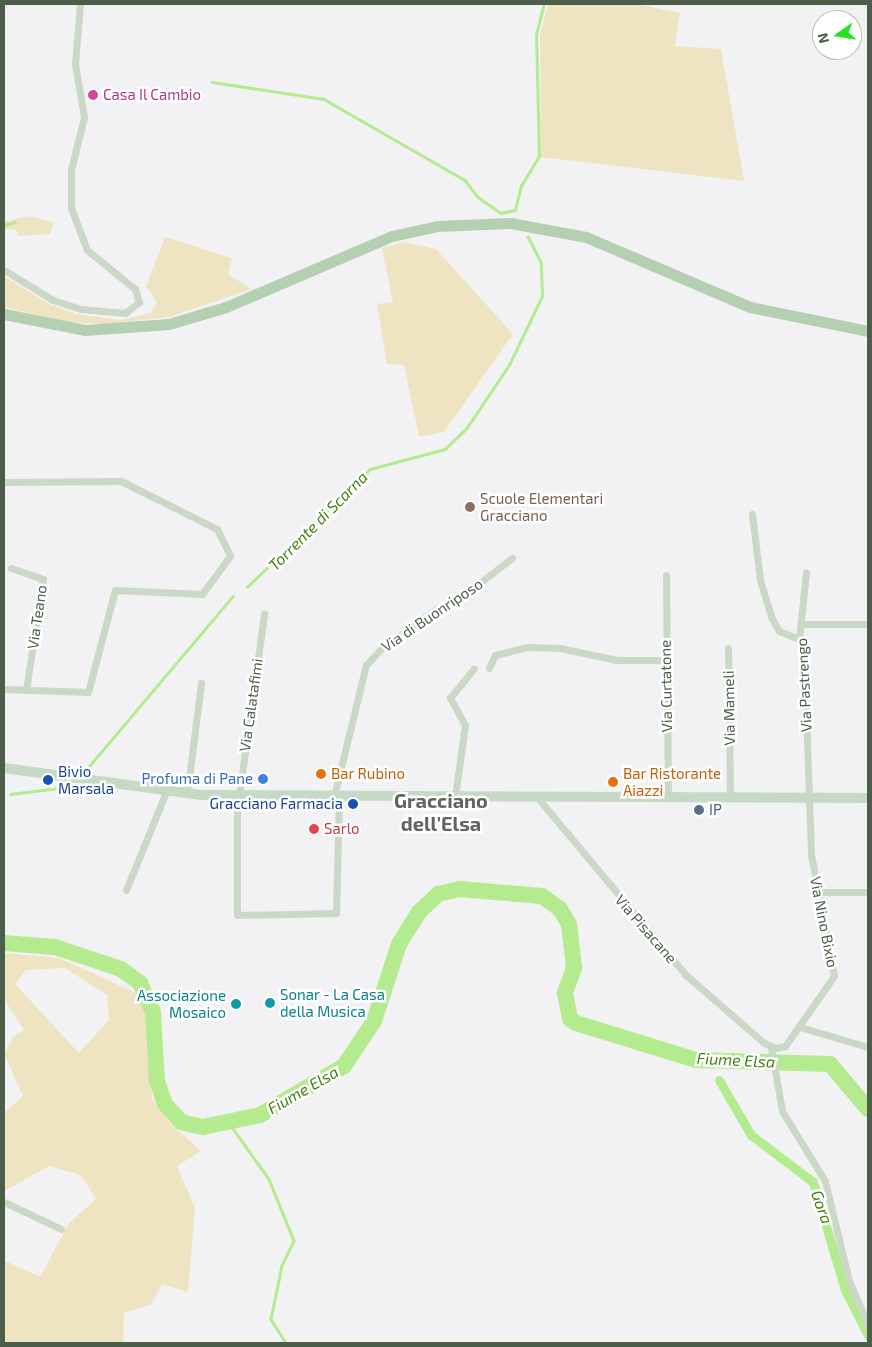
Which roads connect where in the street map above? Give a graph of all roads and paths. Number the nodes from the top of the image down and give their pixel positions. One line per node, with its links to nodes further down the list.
1 (80, 4): 2 (street)
2 (4, 270)
3 (4, 314): 4 (main road)
4 (868, 331)
5 (4, 482): 21 (street)
6 (752, 514): 14 (street)
7 (512, 558): 26 (street, Via di Buonriposo)
8 (11, 568): 21 (street, Via Teano)
9 (806, 572): 12 (street, Via Pastrengo)
10 (666, 574): 16 (street, Via Curtatone)
11 (264, 614): 25 (street, Via Calatafimi)
12 (803, 624): 13 (street); 14 (street, Via Pastrengo)
13 (868, 624)
14 (799, 639): 31 (street, Via Pastrengo)
15 (728, 648): 30 (street, Via Mameli)
16 (665, 660): 18 (street); 29 (street, Via Curtatone)
17 (474, 668): 27 (street)
18 (489, 668)
19 (201, 683): 24 (street)
20 (4, 689): 21 (street)
21 (26, 690)
22 (4, 768): 23 (main road)
23 (166, 792): 24 (main road); 33 (street)
24 (187, 794): 25 (main road)
25 (238, 795): 26 (main road); 26 (street, Via di Buonriposo)
26 (336, 796): 27 (main road)
27 (455, 797): 28 (main road)
28 (537, 797): 29 (main road); 37 (street, Via Pisacane)
29 (668, 797): 30 (main road)
30 (730, 798): 31 (main road)
31 (808, 798): 32 (main road); 34 (street, Via Nino Bixio)
32 (868, 798)
33 (126, 890)
34 (819, 892): 35 (street); 36 (street, Via Nino Bixio)
35 (868, 892)
36 (800, 1027): 37 (street, Via Nino Bixio); 38 (street)
37 (771, 1047): 41 (street)
38 (868, 1047)
39 (4, 1202): 40 (street)
40 (62, 1229)
41 (868, 1325)

